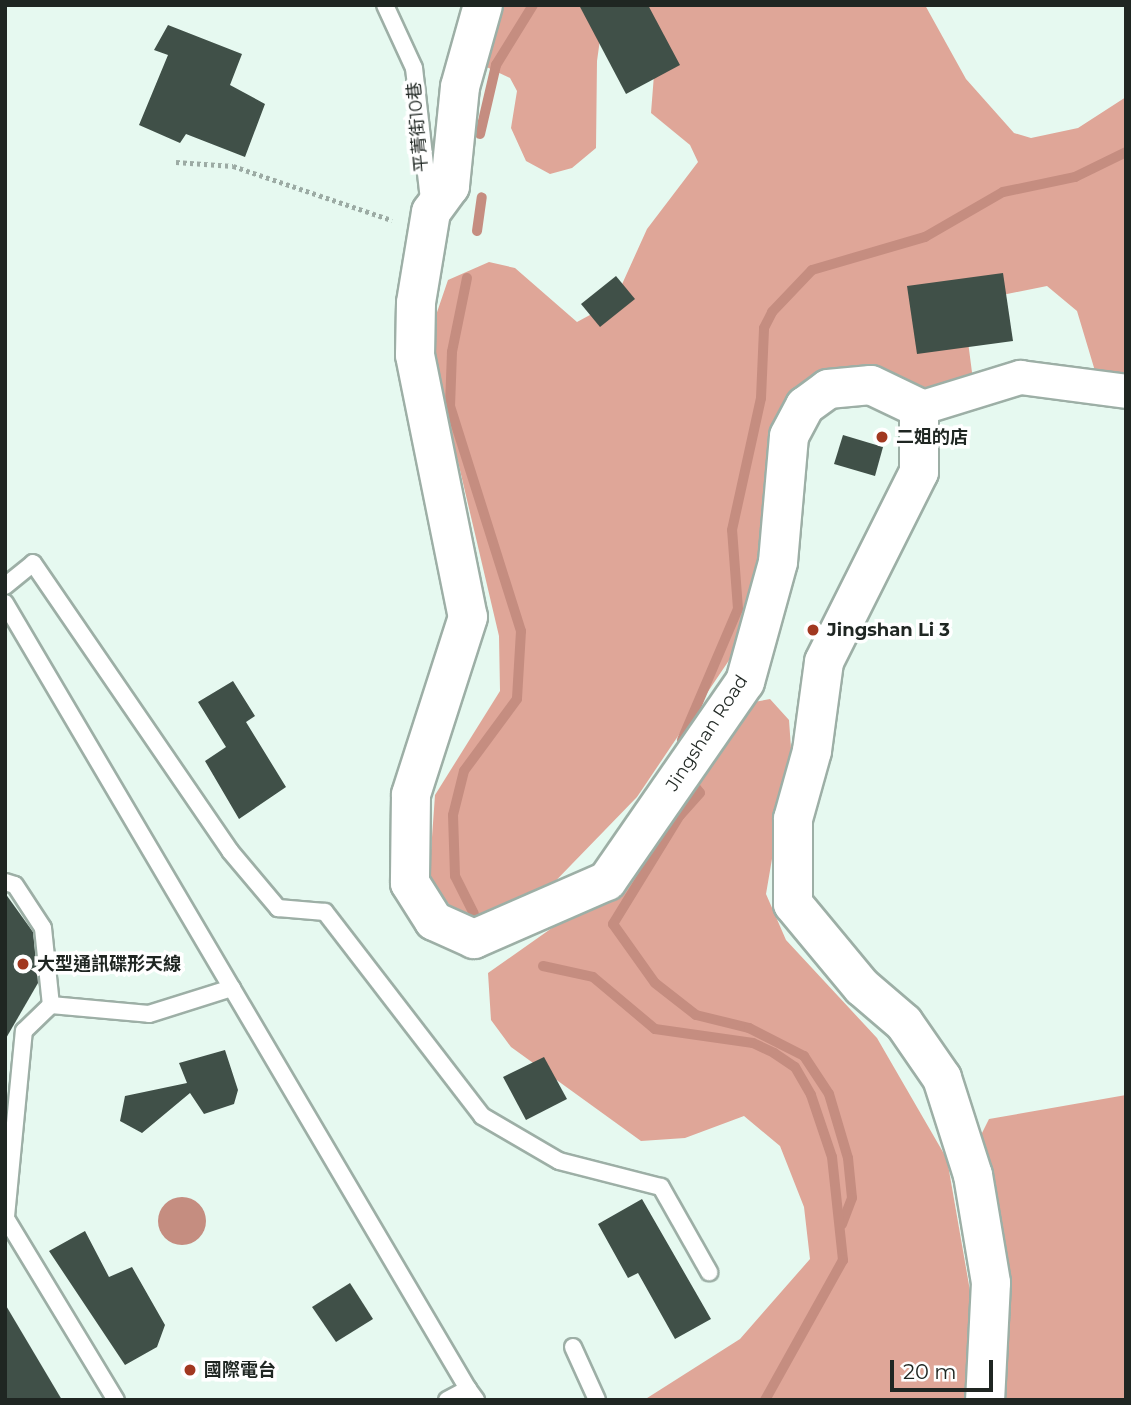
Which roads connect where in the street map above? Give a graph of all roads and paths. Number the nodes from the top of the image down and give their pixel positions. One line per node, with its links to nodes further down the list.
1 (385, 5): 4 (lane, 平菁街10巷)
2 (483, 5): 4 (street, Jingshan Road)
3 (176, 162): 4 (path)
4 (426, 206): 6 (street, Jingshan Road)
5 (1126, 391): 6 (street)
6 (919, 408): 19 (street)
7 (5, 586): 13 (lane)
8 (5, 603): 10 (lane)
9 (5, 882): 11 (lane)
10 (232, 988): 11 (lane); 15 (lane)
11 (51, 1004): 12 (lane)
12 (6, 1222): 16 (lane)
13 (709, 1272)
14 (573, 1347): 18 (lane)
15 (472, 1394): 17 (lane)
16 (116, 1400)
17 (447, 1400)
18 (597, 1400)
19 (985, 1400)

